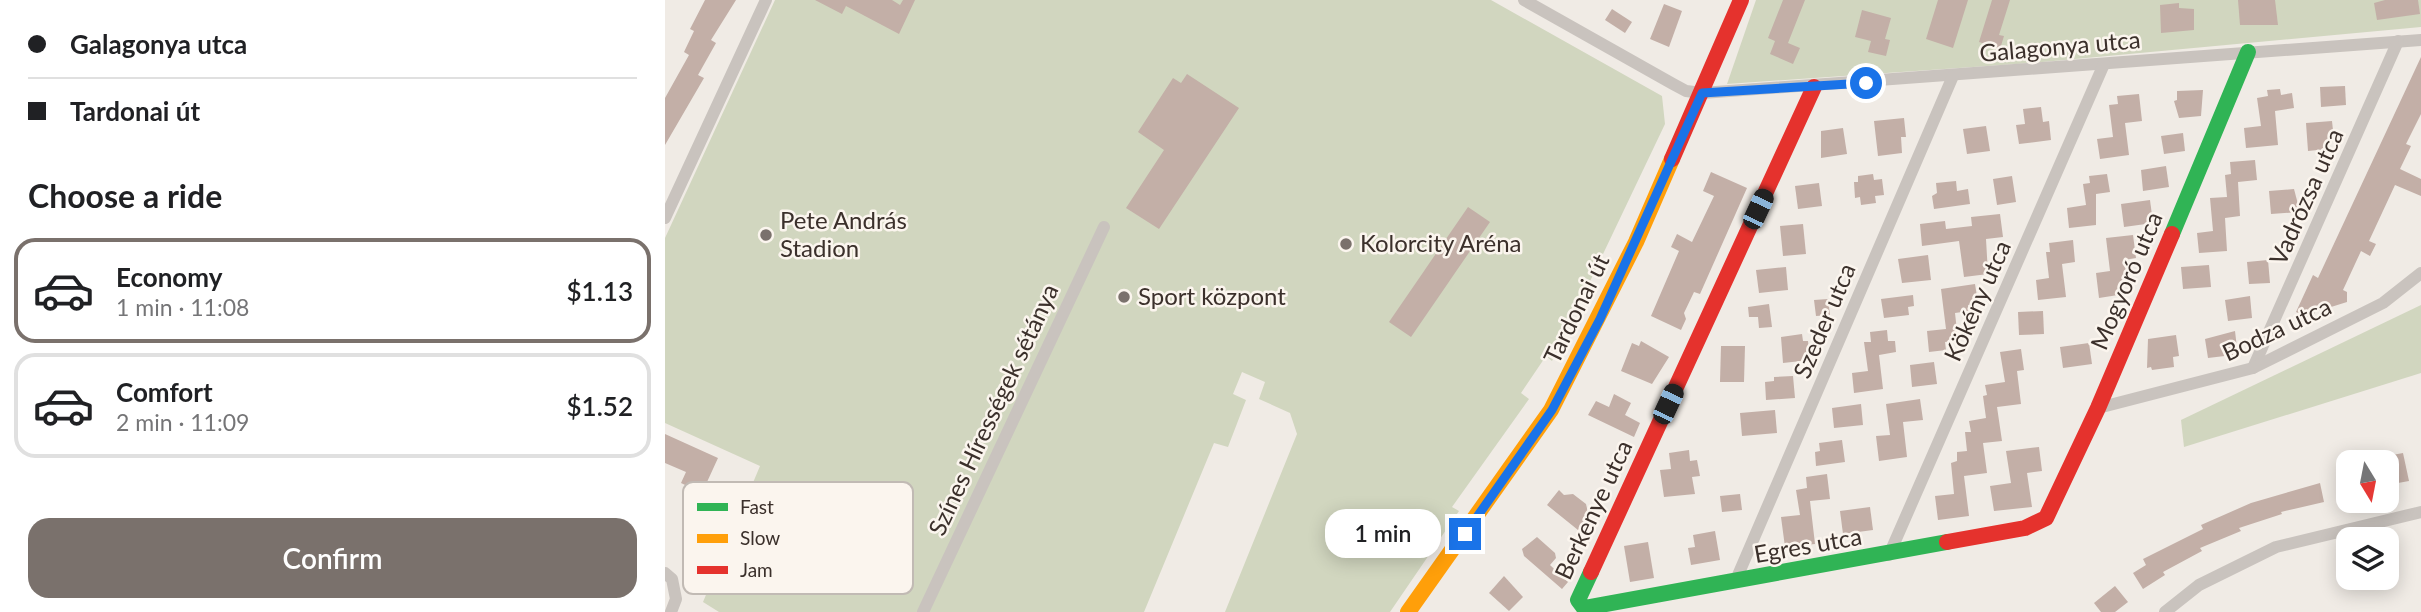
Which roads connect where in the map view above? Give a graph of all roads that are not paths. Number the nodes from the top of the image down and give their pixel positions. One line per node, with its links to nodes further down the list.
1 (766, 0): 11 (street)
2 (1524, 0): 10 (street)
3 (1741, 0): 10 (street, Tardonai út)
4 (2421, 40): 5 (street, Galagonya utca)
5 (2397, 41): 6 (street, Galagonya utca); 14 (street, Vadrózsa utca)
6 (2248, 52): 7 (street, Galagonya utca); 15 (street, Mogyoró utca)
7 (2104, 64): 8 (street, Galagonya utca); 18 (street, Kökény utca)
8 (1953, 76): 9 (street, Galagonya utca); 20 (street, Szeder utca)
9 (1814, 86): 10 (street, Galagonya utca); 21 (street, Berkenye utca)
10 (1702, 93): 24 (street, Tardonai út)
11 (665, 218)
12 (1104, 227): 23 (street, Színes Hírességek sétánya)
13 (2421, 273): 14 (street, Bodza utca)
14 (2253, 368): 15 (street, Bodza utca)
15 (2098, 408): 17 (street, Mogyoró utca)
16 (2421, 512): 25 (street)
17 (2039, 523): 18 (street, Egres utca)
18 (1889, 555): 20 (street, Egres utca)
19 (665, 573): 22 (street)
20 (1735, 582): 21 (street, Egres utca)
21 (1584, 608)
22 (671, 612)
23 (923, 612)
24 (1408, 612)
25 (2165, 612)

